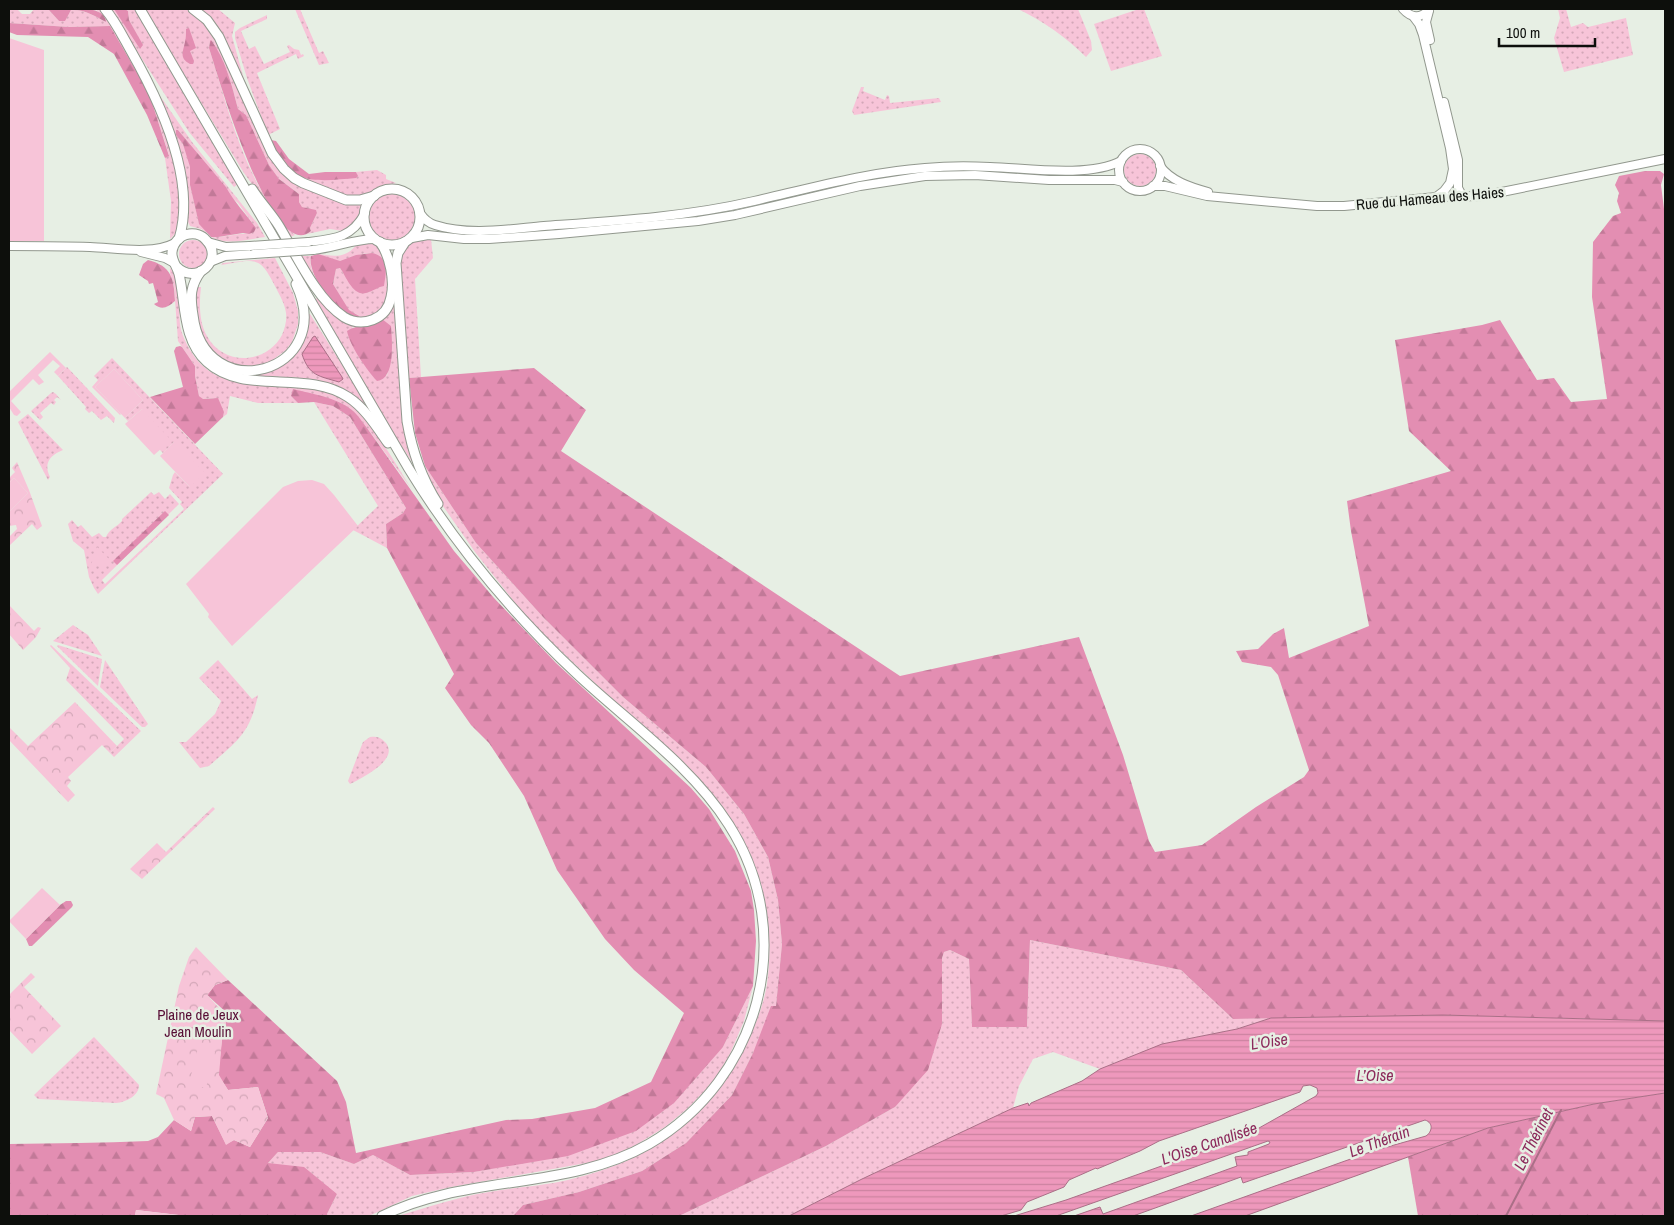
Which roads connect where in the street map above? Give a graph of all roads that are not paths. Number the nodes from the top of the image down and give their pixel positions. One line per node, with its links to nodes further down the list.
1 (105, 9): 21 (main road)
2 (140, 9): 7 (main road)
3 (193, 9): 13 (main road)
4 (1403, 9): 6 (street)
5 (1430, 10): 6 (street); 16 (street)
6 (1413, 16): 15 (street)
7 (206, 122): 19 (main road); 22 (main road)
8 (1665, 159): 16 (street, Rue du Hameau des Haies)
9 (1121, 161): 10 (street); 11 (street); 18 (street)
10 (1160, 166): 12 (street); 14 (street, Rue du Hameau des Haies)
11 (1123, 182): 12 (street); 20 (street)
12 (1153, 186): 14 (street, Rue du Hameau des Haies)
13 (374, 196): 17 (main road); 18 (main road)
14 (1222, 196): 15 (street, Rue du Hameau des Haies)
15 (1436, 197): 16 (street, Rue du Hameau des Haies)
16 (1463, 197)
17 (365, 213): 22 (main road); 23 (street, bridge)
18 (420, 213): 20 (main road)
19 (264, 222): 28 (main road); 29 (main road)
20 (408, 240): 22 (main road); 30 (main road)
21 (177, 241): 23 (main road); 25 (street); 27 (main road)
22 (377, 241): 26 (street, bridge)
23 (208, 242): 26 (main road)
24 (9, 246): 25 (street)
25 (132, 250): 27 (street)
26 (210, 262): 28 (main road)
27 (175, 265): 28 (main road); 29 (main road)
28 (202, 271)
29 (420, 487): 30 (main road)
30 (456, 537): 31 (main road)
31 (382, 1216)

